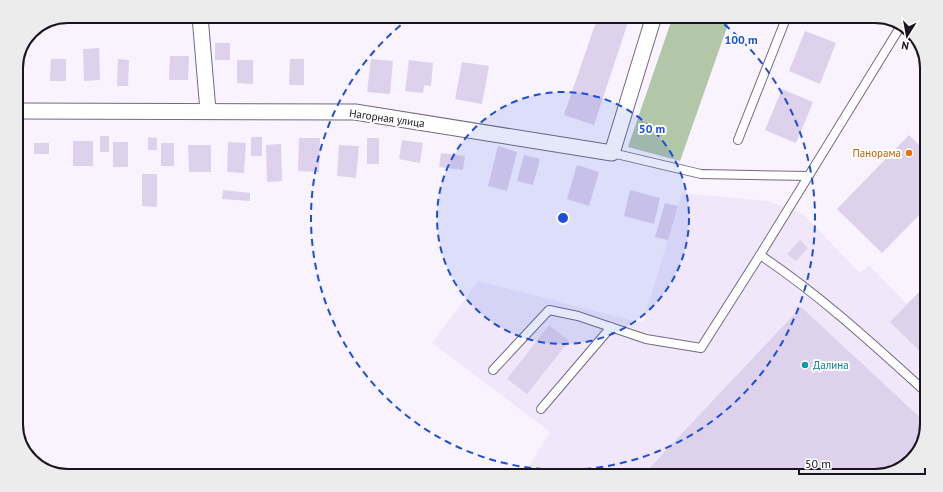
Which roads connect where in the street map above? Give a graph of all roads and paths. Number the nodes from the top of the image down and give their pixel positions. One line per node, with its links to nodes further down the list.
1 (201, 23): 6 (street)
2 (652, 23): 8 (street)
3 (783, 23): 7 (lane)
4 (898, 30): 9 (lane)
5 (23, 111): 6 (street, Нагорная улица)
6 (208, 111): 8 (street, Нагорная улица)
7 (738, 140)
8 (612, 154): 9 (lane)
9 (809, 176): 10 (lane)
10 (760, 255): 11 (lane); 13 (lane)
11 (611, 327): 12 (lane); 14 (lane)
12 (493, 370)
13 (920, 387)
14 (541, 409)

